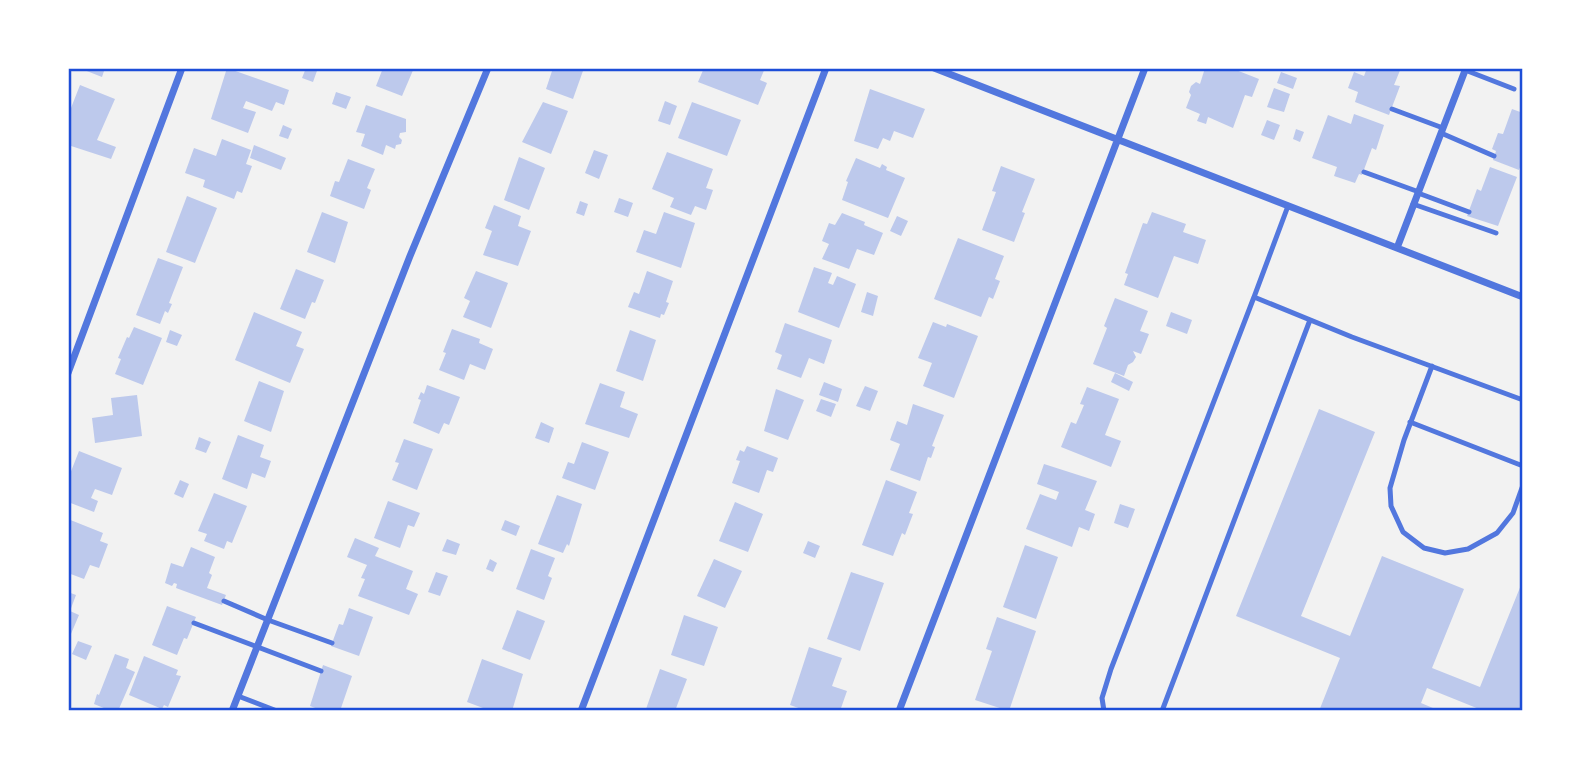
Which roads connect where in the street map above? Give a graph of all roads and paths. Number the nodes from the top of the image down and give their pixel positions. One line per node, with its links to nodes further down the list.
1 (182, 68): 23 (street)
2 (488, 68): 29 (street)
3 (826, 68): 37 (street)
4 (934, 68): 10 (street)
5 (1144, 68): 10 (street)
6 (1466, 69): 7 (lane); 9 (street)
7 (1514, 89)
8 (1392, 109): 9 (lane)
9 (1442, 131): 11 (lane); 13 (street)
10 (1117, 138): 15 (street); 38 (street)
11 (1494, 156)
12 (1364, 172): 13 (lane)
13 (1418, 192): 14 (street); 16 (lane)
14 (1413, 204): 17 (lane); 18 (street)
15 (1288, 206): 18 (street); 19 (lane)
16 (1469, 212)
17 (1496, 233)
18 (1397, 248): 20 (street)
19 (1254, 297): 21 (lane); 39 (lane)
20 (1523, 297)
21 (1310, 320): 22 (lane); 40 (lane)
22 (1432, 366): 24 (lane); 25 (lane)
23 (68, 373)
24 (1523, 400)
25 (1410, 422): 26 (lane); 27 (lane)
26 (1523, 466)
27 (1523, 485)
28 (224, 601): 29 (lane)
29 (268, 620): 31 (lane); 32 (street)
30 (194, 623): 32 (lane)
31 (332, 643)
32 (257, 647): 33 (lane); 34 (street)
33 (321, 671)
34 (238, 696): 35 (street); 36 (lane)
35 (232, 711)
36 (277, 711)
37 (581, 711)
38 (899, 711)
39 (1104, 711)
40 (1162, 711)

